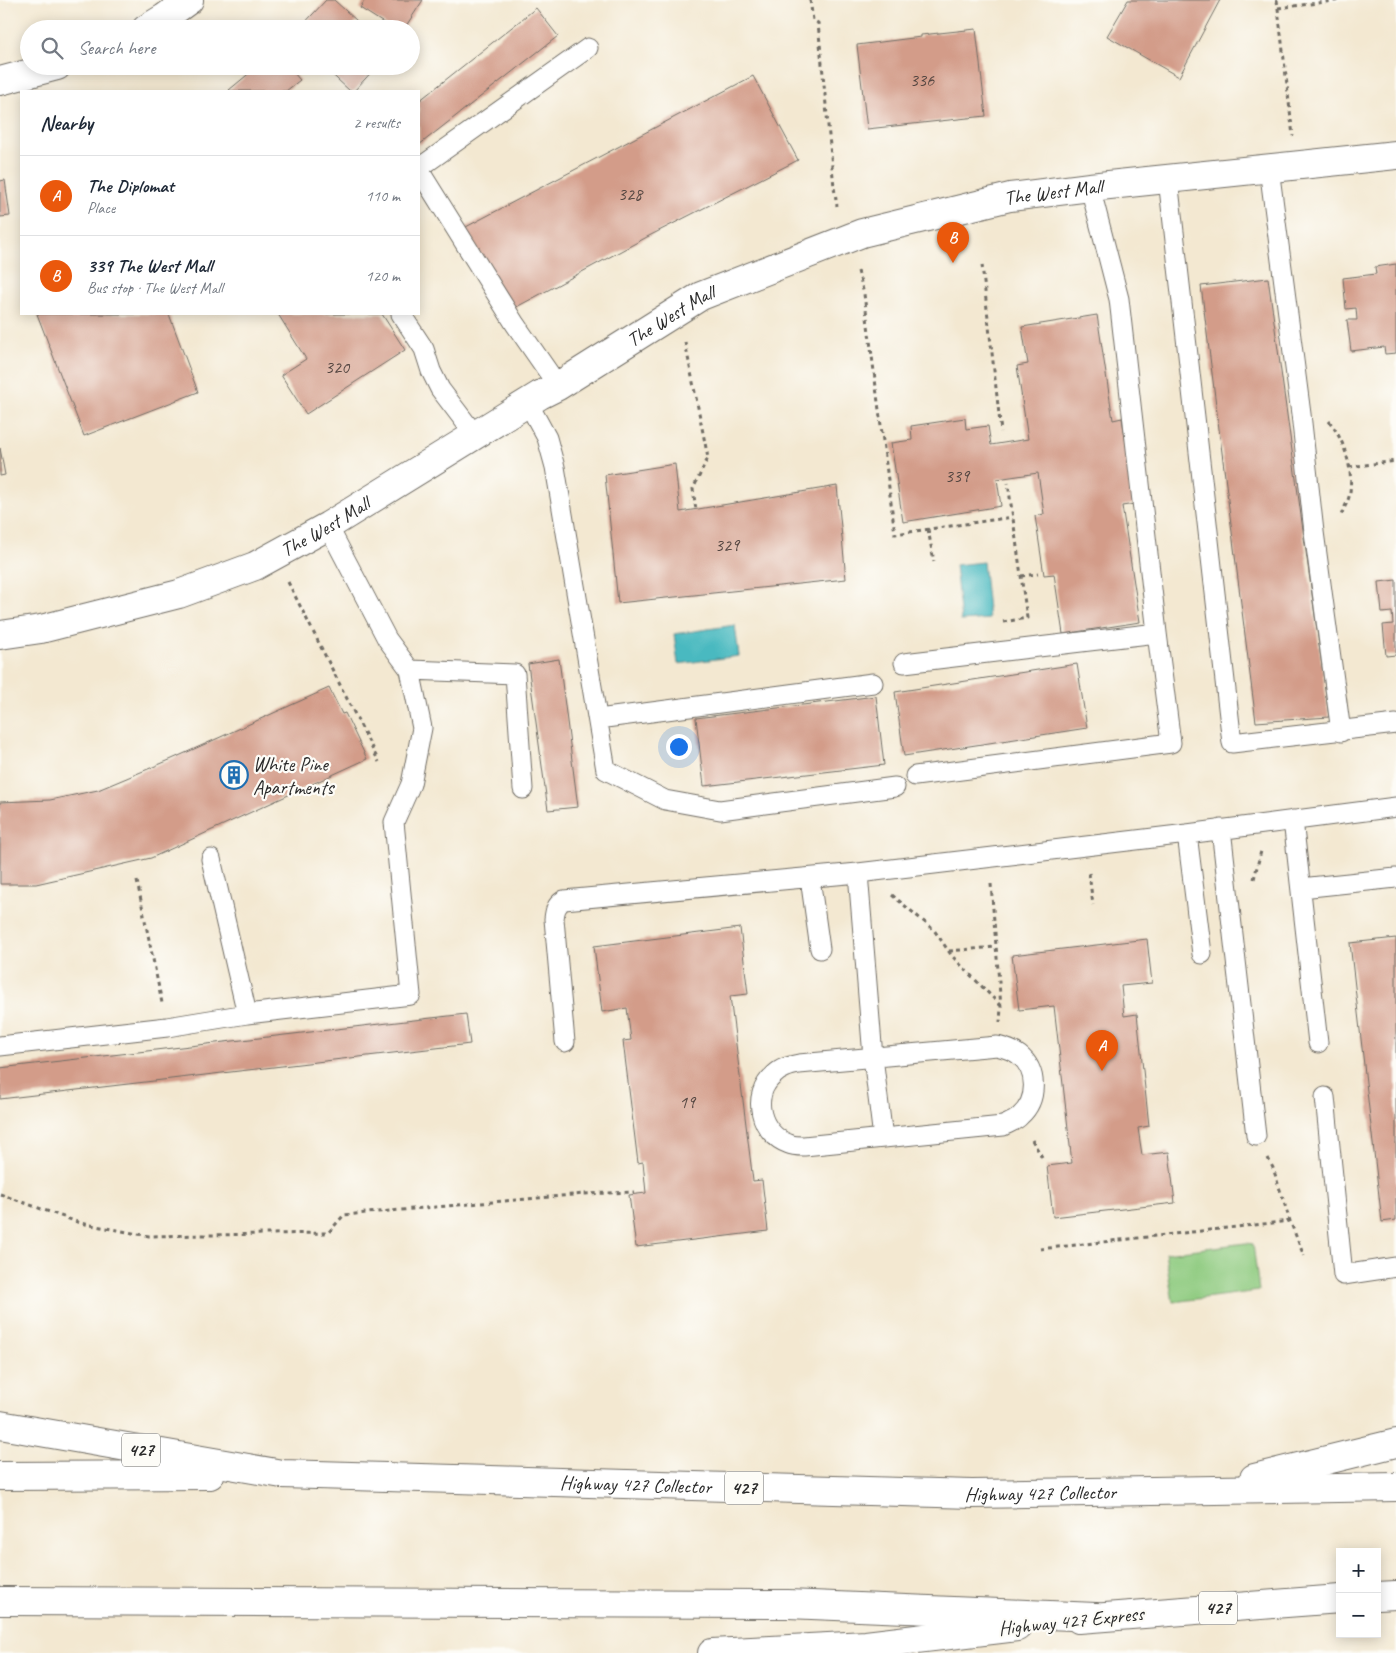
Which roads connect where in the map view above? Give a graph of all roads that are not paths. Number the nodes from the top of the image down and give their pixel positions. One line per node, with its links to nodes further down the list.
1 (189, 0): 2 (main road)
2 (161, 20)
3 (588, 48): 7 (lane)
4 (20, 75): 5 (main road)
5 (0, 80)
6 (1396, 155): 8 (main road, The West Mall)
7 (420, 168)
8 (1269, 168): 10 (main road, The West Mall); 24 (lane)
9 (420, 171): 13 (lane)
10 (1168, 179): 11 (main road, The West Mall); 24 (lane)
11 (1090, 187): 13 (main road, The West Mall); 17 (lane)
12 (402, 315): 15 (lane)
13 (558, 386): 14 (main road, The West Mall)
14 (528, 403): 15 (main road, The West Mall); 22 (lane)
15 (475, 436): 16 (main road, The West Mall)
16 (328, 526): 18 (main road, The West Mall); 20 (lane)
17 (1157, 633): 19 (lane); 25 (lane)
18 (0, 635)
19 (904, 664)
20 (410, 670): 27 (lane); 39 (lane)
21 (873, 683): 22 (lane)
22 (598, 719): 26 (lane)
23 (1396, 724): 24 (lane)
24 (1341, 732)
25 (915, 776)
26 (895, 787)
27 (523, 789)
28 (1396, 807): 29 (lane)
29 (1293, 820): 30 (lane); 36 (lane)
30 (1221, 829): 31 (lane); 45 (lane)
31 (1187, 834): 33 (lane); 38 (lane)
32 (211, 858): 39 (lane)
33 (858, 873): 34 (lane); 43 (lane)
34 (810, 878): 37 (lane); 40 (lane)
35 (1396, 878): 36 (lane)
36 (1300, 888): 41 (lane)
37 (820, 948)
38 (1202, 954)
39 (247, 1014): 42 (lane)
40 (565, 1042)
41 (1318, 1043)
42 (0, 1046)
43 (873, 1057): 46 (lane); 46 (lane); 46 (lane)
44 (1325, 1097): 47 (lane)
45 (1256, 1136)
46 (883, 1138)
47 (1396, 1267)
48 (0, 1425): 50 (main road, Highway 427 Collector / 427)
49 (1396, 1443): 53 (main road)
50 (282, 1474): 51 (main road); 53 (main road, Highway 427 Collector / 427)
51 (0, 1476)
52 (1396, 1487): 53 (main road, Highway 427 Collector / 427)
53 (1207, 1490)
54 (1396, 1595): 55 (main road)
55 (1381, 1596)
56 (1336, 1599): 58 (main road, Highway 427 Express / 427)
57 (0, 1601): 58 (main road)
58 (1096, 1617): 59 (main road, Highway 427 Express / 427)
59 (712, 1653)

